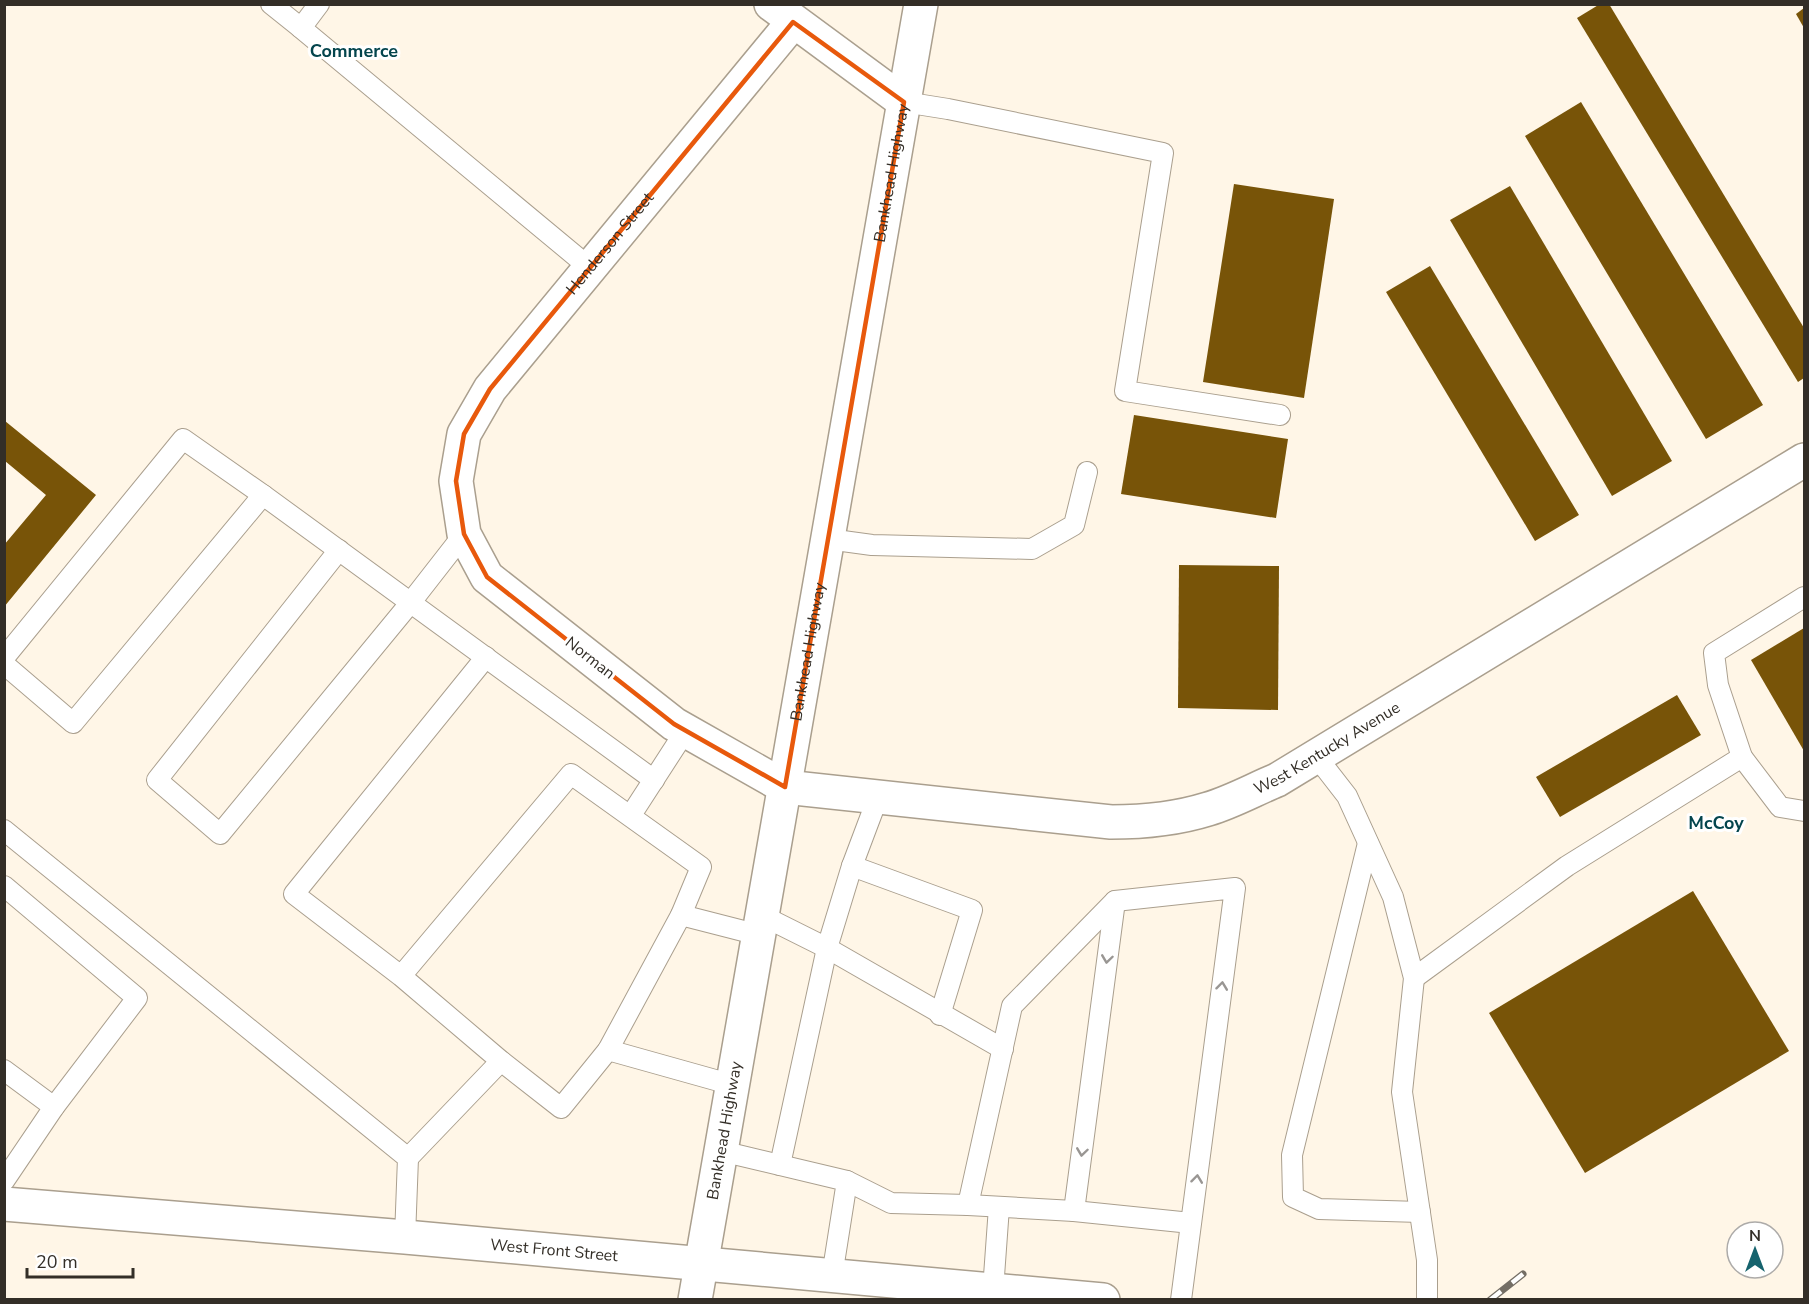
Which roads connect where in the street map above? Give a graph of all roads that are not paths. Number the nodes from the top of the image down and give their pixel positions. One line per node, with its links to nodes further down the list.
1 (272, 4): 5 (lane)
2 (319, 4): 5 (lane)
3 (921, 4): 6 (street, Bankhead Highway)
4 (782, 14): 6 (street); 7 (street, Henderson Street)
5 (301, 28): 7 (lane)
6 (904, 102): 8 (lane); 14 (street, Bankhead Highway)
7 (590, 268): 11 (street, Henderson Street)
8 (1280, 415)
9 (1804, 460): 22 (street, West Kentucky Avenue)
10 (1087, 472): 14 (lane)
11 (456, 481): 13 (street, Norman)
12 (264, 495): 15 (lane); 19 (lane); 20 (lane)
13 (464, 534): 17 (lane); 21 (street, Norman)
14 (828, 539): 25 (street, Bankhead Highway)
15 (339, 550): 17 (lane); 17 (lane)
16 (1804, 597): 23 (lane)
17 (411, 602): 18 (lane)
18 (486, 657): 24 (lane); 37 (lane)
19 (4, 658)
20 (4, 664)
21 (686, 730): 24 (lane); 25 (street, Norman)
22 (1316, 756): 26 (street, West Kentucky Avenue); 30 (lane)
23 (1742, 757): 27 (lane); 38 (lane)
24 (654, 780): 28 (lane)
25 (785, 787): 26 (street, West Kentucky Avenue); 35 (street, Bankhead Highway)
26 (878, 797): 31 (lane)
27 (1804, 811)
28 (631, 815): 34 (lane); 37 (lane)
29 (4, 830): 47 (lane)
30 (1368, 843): 38 (lane); 55 (lane)
31 (852, 866): 36 (lane); 39 (lane)
32 (4, 886): 45 (lane)
33 (1115, 901): 40 (lane); 54 (lane, one-way to 54); 56 (lane, one-way to 33)
34 (681, 915): 35 (lane); 41 (lane)
35 (761, 925): 36 (lane); 44 (street, Bankhead Highway)
36 (827, 948): 39 (lane); 48 (lane)
37 (402, 976): 42 (lane)
38 (1414, 978): 55 (lane)
39 (940, 1015): 40 (lane)
40 (1003, 1049): 52 (lane)
41 (608, 1050): 42 (lane); 44 (lane)
42 (501, 1061): 47 (lane)
43 (4, 1070): 45 (lane)
44 (733, 1085): 46 (street, Bankhead Highway)
45 (54, 1107): 49 (lane)
46 (721, 1151): 48 (lane); 58 (street, Bankhead Highway)
47 (408, 1158): 57 (lane)
48 (780, 1165): 50 (lane)
49 (4, 1181)
50 (847, 1181): 52 (lane); 59 (lane)
51 (4, 1204): 57 (street, West Front Street)
52 (968, 1205): 53 (lane)
53 (999, 1207): 54 (lane); 60 (lane)
54 (1074, 1211): 56 (lane)
55 (1420, 1212): 64 (lane)
56 (1191, 1223): 63 (lane)
57 (405, 1237): 58 (street, West Front Street)
58 (701, 1265): 59 (street, West Front Street); 61 (street, Bankhead Highway)
59 (832, 1276): 60 (street, West Front Street)
60 (993, 1290): 62 (street, West Front Street)
61 (695, 1299)
62 (1102, 1299)
63 (1181, 1299)
64 (1427, 1299)

